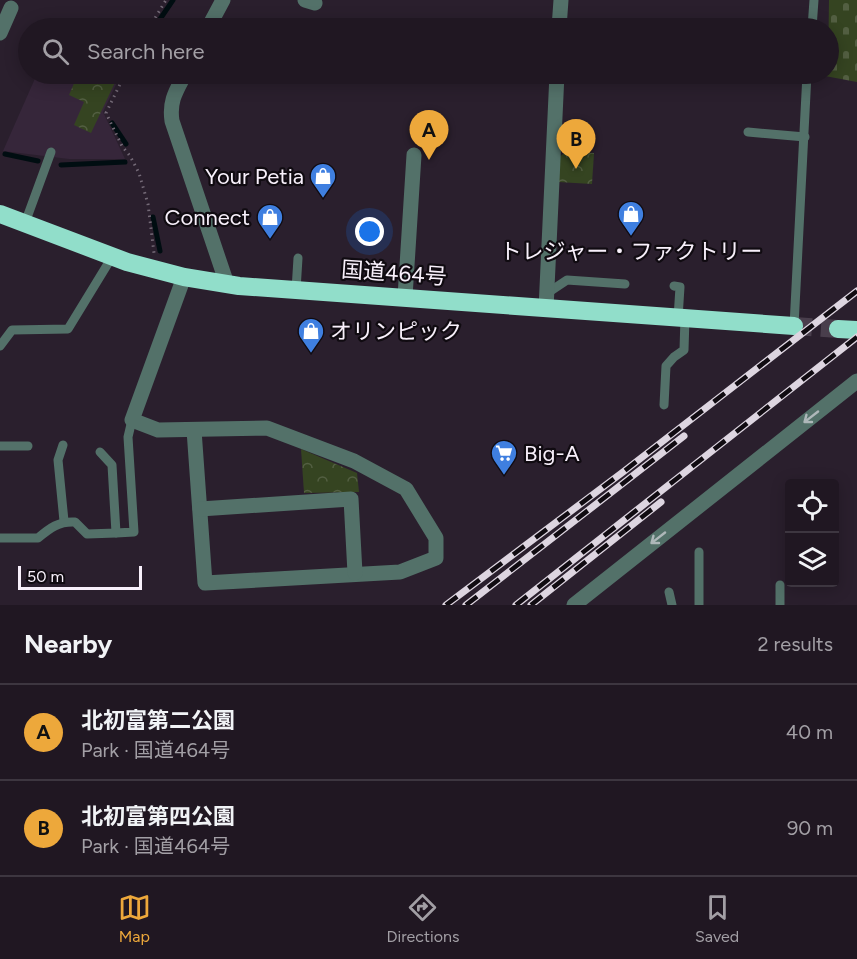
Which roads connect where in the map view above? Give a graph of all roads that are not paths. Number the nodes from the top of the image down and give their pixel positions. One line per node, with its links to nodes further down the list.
1 (223, 0): 5 (street)
2 (561, 0): 6 (street)
3 (814, 0): 7 (lane)
4 (15, 4): 8 (street)
5 (213, 18)
6 (560, 18)
7 (813, 18)
8 (0, 33)
9 (180, 84): 21 (street)
10 (557, 84): 26 (street)
11 (807, 84): 13 (lane)
12 (748, 132): 13 (lane)
13 (805, 137): 28 (lane)
14 (51, 152): 17 (lane)
15 (414, 155): 25 (street)
16 (0, 214): 17 (highway, 国道464号)
17 (25, 223): 18 (highway, 国道464号)
18 (112, 257): 20 (highway, 国道464号); 31 (lane)
19 (298, 258): 24 (lane)
20 (184, 277): 21 (highway, 国道464号); 34 (street)
21 (227, 284): 24 (highway, 国道464号)
22 (625, 284): 26 (lane)
23 (674, 286): 27 (lane)
24 (296, 290): 25 (highway, 国道464号)
25 (405, 297): 26 (highway, 国道464号)
26 (546, 302): 27 (highway, 国道464号)
27 (681, 318): 28 (highway, 国道464号); 33 (lane)
28 (794, 326)
29 (838, 329): 30 (highway)
30 (857, 330)
31 (0, 346)
32 (857, 381): 50 (street, one-way to 50)
33 (664, 405)
34 (132, 420): 35 (street); 40 (lane)
35 (194, 430): 42 (street); 47 (street)
36 (63, 445): 43 (lane)
37 (0, 446): 38 (lane)
38 (28, 446)
39 (100, 452): 41 (lane)
40 (129, 464): 41 (lane); 44 (lane)
41 (112, 465): 44 (lane)
42 (200, 508): 47 (street); 47 (street)
43 (64, 521): 44 (lane); 45 (lane)
44 (116, 533)
45 (0, 538)
46 (699, 552): 52 (lane)
47 (355, 573)
48 (780, 585): 53 (lane)
49 (669, 592): 51 (lane)
50 (573, 605)
51 (672, 605)
52 (699, 605)
53 (780, 605)

